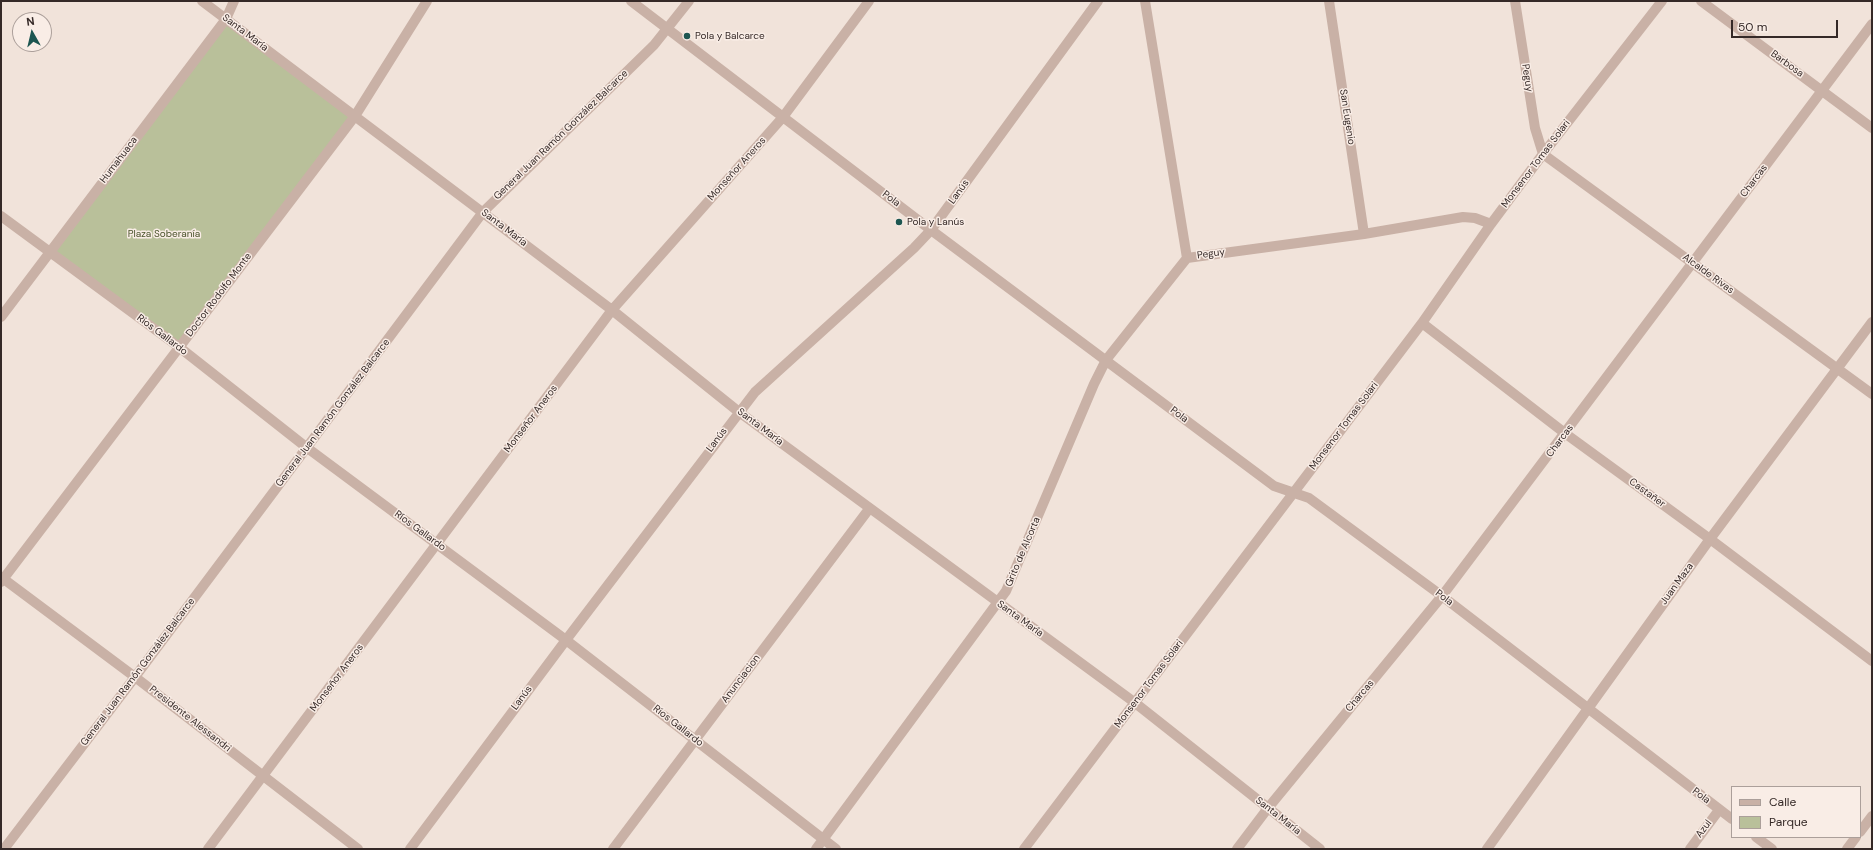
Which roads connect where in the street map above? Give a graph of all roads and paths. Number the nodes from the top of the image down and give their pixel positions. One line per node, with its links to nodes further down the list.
1 (202, 1): 13 (street, Santa María)
2 (234, 1): 13 (street, Humahuaca)
3 (428, 1): 17 (street, Doctor Rodolfo Monte)
4 (631, 1): 15 (street, Pola)
5 (689, 1): 15 (street, General Juan Ramón González Balcarce)
6 (869, 1): 18 (street, Monseñor Aneros)
7 (1098, 1): 24 (street, Lanús)
8 (1145, 1): 27 (street, Peguy)
9 (1329, 1): 25 (street, San Eugenio)
10 (1515, 1): 20 (street, Peguy)
11 (1662, 1): 20 (street, Monsenor Tomas Solari)
12 (1701, 1): 16 (street, Barbosa)
13 (226, 19): 17 (street, Santa María); 26 (street, Humahuaca)
14 (1872, 24): 16 (street, Charcas)
15 (667, 30): 18 (street, Pola); 21 (street, General Juan Ramón González Balcarce)
16 (1822, 90): 19 (street, Barbosa); 28 (street, Charcas)
17 (355, 116): 21 (street, Santa María); 33 (street, Doctor Rodolfo Monte)
18 (783, 117): 24 (street, Pola); 29 (street, Monseñor Aneros)
19 (1872, 128)
20 (1543, 154): 23 (street, Monsenor Tomas Solari); 28 (street, Alcalde Rivas)
21 (483, 212): 29 (street, Santa María); 39 (street, General Juan Ramón González Balcarce)
22 (1, 216): 26 (street, Ríos Gallardo)
23 (1491, 224): 25 (street, Peguy); 32 (street, Monsenor Tomas Solari)
24 (931, 230): 34 (street, Pola); 37 (street, Lanús)
25 (1364, 234): 27 (street, Peguy)
26 (49, 252): 30 (street, Humahuaca); 33 (street, Ríos Gallardo)
27 (1187, 258): 34 (street, Grito de Alcorta)
28 (1693, 263): 35 (street, Alcalde Rivas); 38 (street, Charcas)
29 (612, 310): 37 (street, Santa María); 43 (street, Monseñor Aneros)
30 (1, 317)
31 (1872, 322): 35 (street, Juan Maza)
32 (1422, 323): 38 (street, Castañer); 40 (street, Monsenor Tomas Solari)
33 (179, 347): 39 (street, Ríos Gallardo); 44 (street, Doctor Rodolfo Monte)
34 (1106, 360): 40 (street, Pola); 46 (street, Grito de Alcorta)
35 (1837, 368): 36 (street, Alcalde Rivas); 42 (street, Juan Maza)
36 (1872, 394)
37 (739, 412): 41 (street, Santa María); 47 (street, Lanús)
38 (1566, 434): 42 (street, Castañer); 45 (street, Charcas)
39 (306, 447): 43 (street, Ríos Gallardo); 49 (street, General Juan Ramón González Balcarce)
40 (1293, 493): 45 (street, Pola); 50 (street, Monsenor Tomas Solari)
41 (869, 508): 46 (street, Santa María); 52 (street, Anunciacion)
42 (1710, 539): 48 (street, Castañer); 51 (street, Juan Maza)
43 (438, 544): 47 (street, Ríos Gallardo); 53 (street, Monseñor Aneros)
44 (2, 579): 49 (street, Presidente Alessandri)
45 (1442, 596): 51 (street, Pola); 54 (street, Charcas)
46 (998, 603): 50 (street, Santa María); 61 (street, Grito de Alcorta)
47 (566, 640): 52 (street, Ríos Gallardo); 65 (street, Lanús)
48 (1872, 661)
49 (135, 677): 53 (street, Presidente Alessandri); 62 (street, General Juan Ramón González Balcarce)
50 (1134, 702): 54 (street, Santa María); 69 (street, Monsenor Tomas Solari)
51 (1588, 709): 55 (street, Pola); 72 (street, Juan Maza)
52 (696, 739): 61 (street, Ríos Gallardo); 66 (street, Anunciacion)
53 (263, 776): 63 (street, Monseñor Aneros); 64 (street, Presidente Alessandri)
54 (1268, 808): 70 (street, Charcas); 71 (street, Santa María)
55 (1719, 810): 57 (street, Pola); 73 (street, Azul)
56 (1872, 816): 58 (street)
57 (1731, 818)
58 (1861, 831)
59 (1757, 838): 74 (street)
60 (1855, 838): 75 (street)
61 (823, 840): 67 (street, Grito de Alcorta); 68 (street, Ríos Gallardo)
62 (4, 849)
63 (208, 849)
64 (358, 849)
65 (410, 849)
66 (613, 849)
67 (816, 849)
68 (836, 849)
69 (1024, 849)
70 (1237, 849)
71 (1320, 849)
72 (1487, 849)
73 (1690, 849)
74 (1772, 849)
75 (1847, 849)

